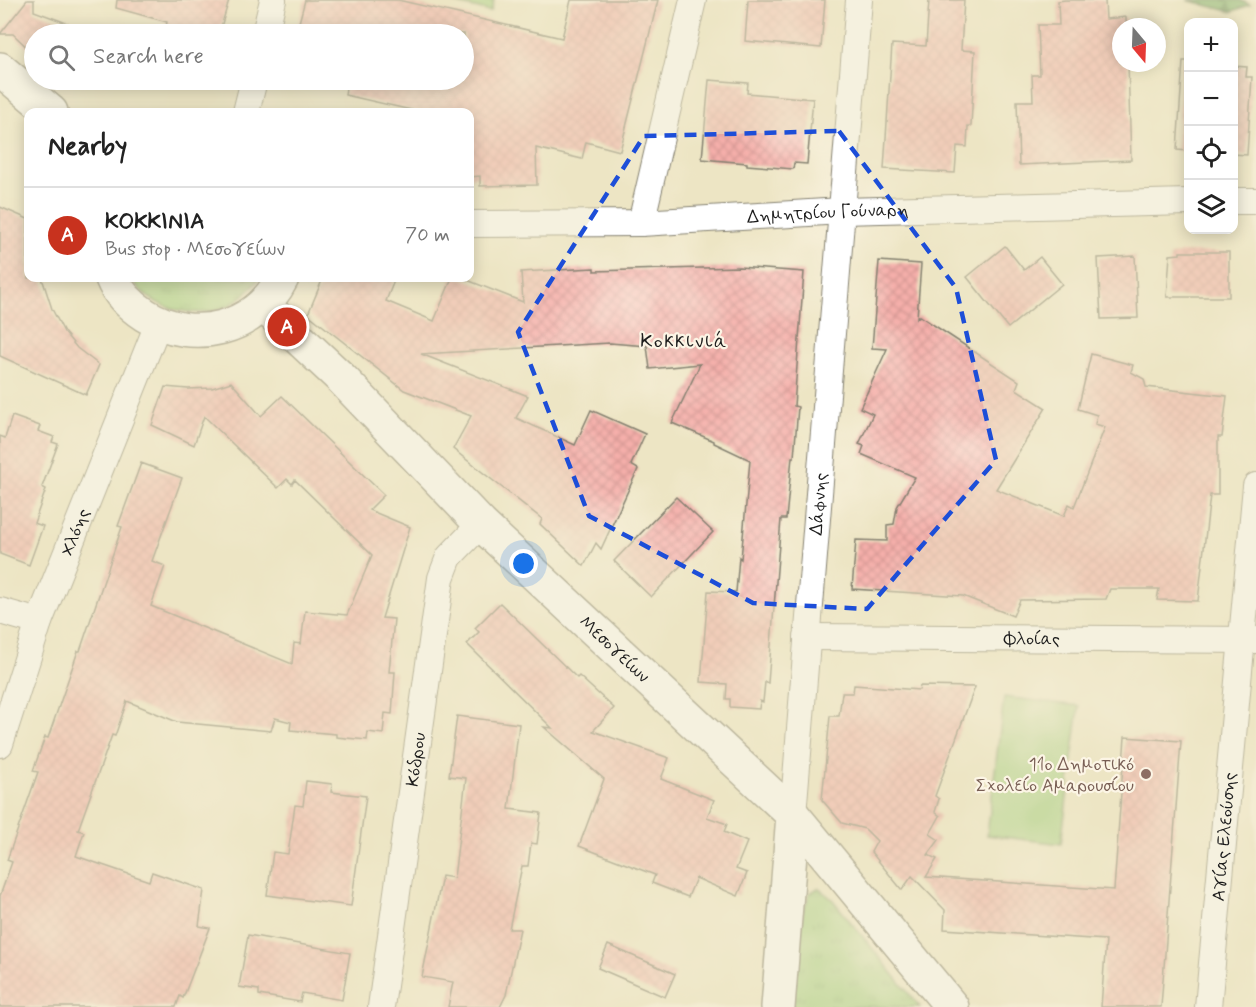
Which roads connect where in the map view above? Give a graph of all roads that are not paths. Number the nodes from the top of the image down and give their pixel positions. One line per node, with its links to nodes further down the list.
1 (273, 0): 4 (street)
2 (693, 0): 15 (street)
3 (859, 0): 14 (street, Δάφνης)
4 (267, 24)
5 (0, 69): 6 (street)
6 (24, 89)
7 (25, 90): 9 (street)
8 (252, 90): 10 (street)
9 (46, 108)
10 (247, 108)
11 (1238, 201): 12 (street)
12 (1256, 201)
13 (1184, 202): 14 (street, Δημητρίου Γούναρη)
14 (842, 211): 15 (street, Δημητρίου Γούναρη); 25 (street, Δάφνης)
15 (640, 223): 16 (street, Δημητρίου Γούναρη)
16 (474, 224)
17 (114, 282): 20 (street)
18 (280, 282): 19 (street)
19 (263, 305): 20 (street); 22 (street, Μεσογείων)
20 (158, 324): 24 (street, Χλόης)
21 (1256, 486): 26 (street, Αγίας Ελεούσης)
22 (481, 524): 28 (street, Μεσογείων); 29 (street, Κόδρου)
23 (0, 611): 24 (street)
24 (39, 622): 27 (street, Χλόης)
25 (807, 637): 26 (street, Φλοίας); 28 (street, Δάφνης)
26 (1250, 640): 32 (street, Αγίας Ελεούσης)
27 (0, 744)
28 (793, 815): 30 (street, Δάφνης); 31 (street, Μεσογείων)
29 (381, 1007)
30 (778, 1007)
31 (952, 1007)
32 (1208, 1007)

